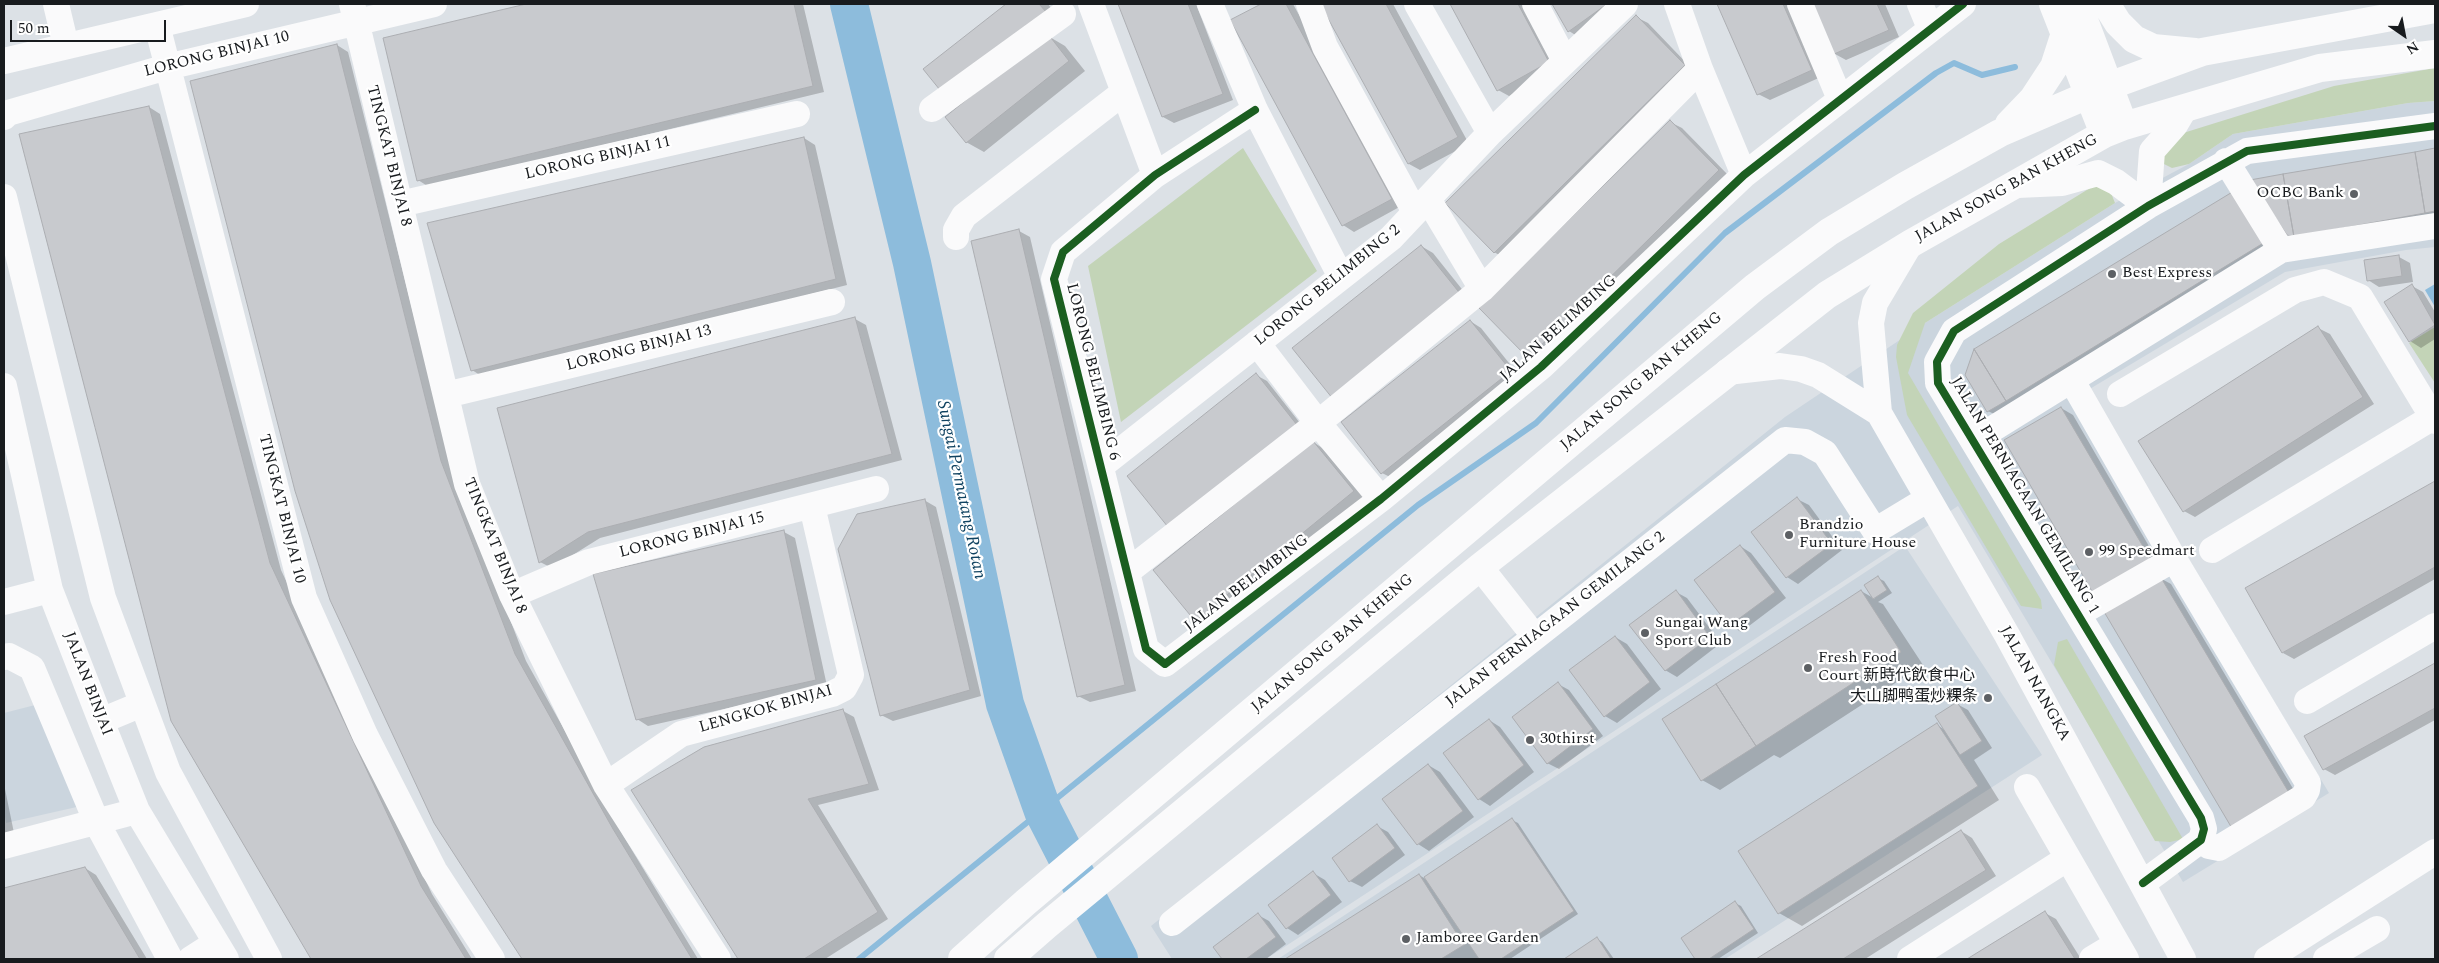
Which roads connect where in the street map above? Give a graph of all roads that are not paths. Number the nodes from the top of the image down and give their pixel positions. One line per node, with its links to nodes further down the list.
1 (56, 4): 24 (street)
2 (246, 4): 18 (street)
3 (434, 4): 19 (street, LORONG BINJAI 10)
4 (1091, 4): 32 (street)
5 (1210, 4): 36 (street)
6 (1309, 4): 49 (street)
7 (1418, 4): 41 (street)
8 (1535, 4): 27 (street)
9 (1625, 4): 27 (street, LORONG BELIMBING 2)
10 (1677, 4): 30 (street)
11 (1800, 4): 33 (street)
12 (1920, 4): 22 (street)
13 (1963, 4): 22 (street, JALAN BELIMBING)
14 (2053, 4): 23 (main road)
15 (2078, 4): 31 (main road)
16 (2106, 4): 25 (main road)
17 (2435, 9): 25 (main road, JALAN SONG BAN KHENG)
18 (188, 10): 21 (street)
19 (354, 12): 29 (street, LORONG BINJAI 10); 48 (street, TINGKAT BINJAI 8)
20 (1063, 14): 35 (street)
21 (157, 25): 24 (street); 29 (street, TINGKAT BINJAI 10)
22 (1930, 28): 33 (street, JALAN BELIMBING)
23 (2064, 33): 31 (main road); 42 (main road)
24 (66, 46): 28 (street)
25 (2202, 52): 31 (main road, JALAN SONG BAN KHENG)
26 (2435, 54): 34 (main road, JALAN SONG BAN KHENG)
27 (1565, 60): 41 (street, LORONG BELIMBING 2)
28 (4, 61)
29 (167, 67): 38 (street, LORONG BINJAI 10); 106 (street, TINGKAT BINJAI 10)
30 (1700, 69): 45 (street); 57 (street)
31 (2099, 90): 40 (main road); 42 (main road, JALAN SONG BAN KHENG)
32 (1124, 92): 44 (street); 53 (street)
33 (1840, 99): 45 (street, JALAN BELIMBING)
34 (2185, 108): 40 (main road, JALAN SONG BAN KHENG); 50 (street)
35 (932, 109)
36 (1255, 110): 44 (street, LORONG BELIMBING 6); 56 (street)
37 (797, 114): 48 (street, LORONG BINJAI 11)
38 (4, 117)
39 (2435, 126): 43 (street, JALAN PERNIAGAAN GEMILANG 1)
40 (2114, 130): 46 (main road, JALAN SONG BAN KHENG)
41 (1490, 133): 49 (street, LORONG BELIMBING 2)
42 (2000, 133): 108 (main road, JALAN SONG BAN KHENG)
43 (2226, 161): 50 (street, JALAN PERNIAGAAN GEMILANG 1); 55 (street)
44 (1155, 175): 69 (street, LORONG BELIMBING 6)
45 (1744, 175): 73 (street, JALAN BELIMBING)
46 (2016, 185): 50 (street); 54 (main road, JALAN SONG BAN KHENG)
47 (4, 197): 52 (street)
48 (400, 204): 64 (street, TINGKAT BINJAI 8)
49 (1421, 206): 56 (street, LORONG BELIMBING 2); 57 (street)
50 (2148, 206): 68 (street, JALAN PERNIAGAAN GEMILANG 1)
51 (2435, 226): 55 (street)
52 (7, 227): 88 (street)
53 (956, 238)
54 (1910, 244): 60 (main road, JALAN SONG BAN KHENG); 65 (street, JALAN NANGKA)
55 (2281, 250): 61 (street)
56 (1341, 277): 59 (street, LORONG BELIMBING 2)
57 (1482, 289): 67 (street)
58 (832, 302): 64 (street, LORONG BINJAI 13)
59 (1257, 343): 67 (street); 69 (street, LORONG BELIMBING 2)
60 (1727, 372): 65 (street, JALAN NANGKA); 77 (main road, JALAN SONG BAN KHENG)
61 (2072, 381): 68 (street); 76 (street)
62 (4, 386): 70 (street, JALAN BINJAI)
63 (2120, 394): 66 (street)
64 (446, 396): 80 (street, TINGKAT BINJAI 8)
65 (1879, 413): 72 (street, JALAN NANGKA)
66 (2434, 418): 75 (street)
67 (1318, 423): 73 (street); 78 (street)
68 (1973, 441): 82 (street, JALAN PERNIAGAAN GEMILANG 1)
69 (1101, 466): 78 (street, LORONG BELIMBING 6)
70 (14, 471): 79 (street, JALAN BINJAI)
71 (876, 489): 74 (street, LORONG BINJAI 15)
72 (1928, 499): 84 (street, JALAN PERNIAGAAN GEMILANG 2); 98 (street, JALAN NANGKA)
73 (1381, 500): 86 (street, JALAN BELIMBING)
74 (812, 506): 80 (street, LORONG BINJAI 15); 90 (street, LENGKOK BINJAI)
75 (2212, 550)
76 (2174, 559): 82 (street); 94 (street)
77 (1480, 567): 84 (street); 109 (main road, JALAN SONG BAN KHENG)
78 (1127, 572): 86 (street, LORONG BELIMBING 6)
79 (50, 590): 81 (street); 89 (street, JALAN BINJAI)
80 (512, 594): 90 (street, TINGKAT BINJAI 8)
81 (4, 602)
82 (2078, 614): 94 (street, JALAN PERNIAGAAN GEMILANG 1)
83 (2435, 626): 87 (street)
84 (1535, 637): 99 (street, JALAN PERNIAGAAN GEMILANG 2)
85 (6, 657): 93 (street)
86 (1165, 664)
87 (2307, 701)
88 (142, 704): 89 (street); 105 (street)
89 (101, 721): 92 (street, JALAN BINJAI)
90 (606, 785): 107 (street, TINGKAT BINJAI 8)
91 (2027, 787): 97 (street)
92 (137, 811): 93 (street); 101 (street, JALAN BINJAI)
93 (97, 823): 95 (street); 103 (street)
94 (2201, 840): 98 (street)
95 (4, 846)
96 (2435, 852): 113 (street)
97 (2068, 858): 102 (street); 110 (street)
98 (2143, 883): 112 (street, JALAN NANGKA)
99 (1172, 923)
100 (2378, 929): 114 (street)
101 (221, 951): 104 (street)
102 (2122, 952): 111 (street)
103 (170, 959)
104 (191, 959)
105 (269, 959)
106 (492, 959)
107 (718, 959)
108 (962, 959)
109 (1008, 959)
110 (1910, 959)
111 (2092, 959)
112 (2183, 959)
113 (2267, 959)
114 (2326, 959)

